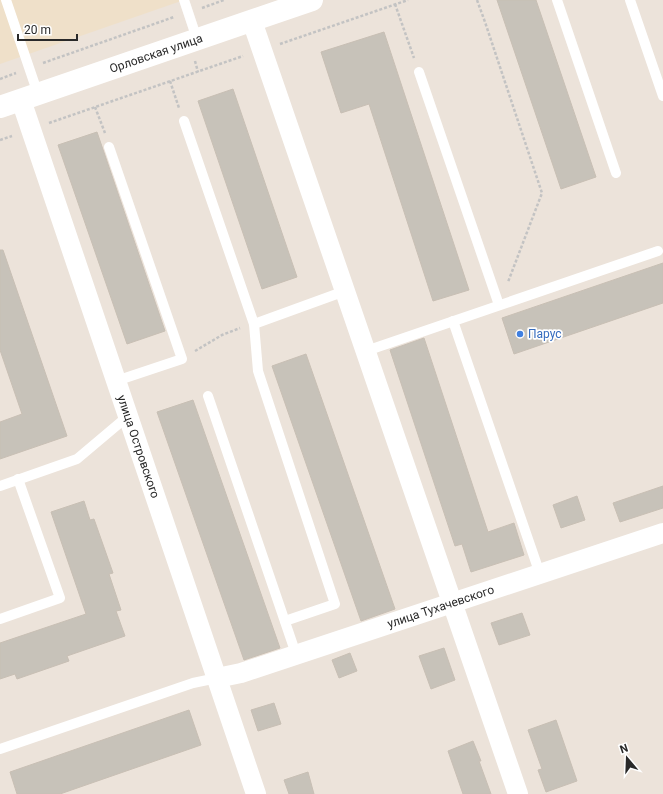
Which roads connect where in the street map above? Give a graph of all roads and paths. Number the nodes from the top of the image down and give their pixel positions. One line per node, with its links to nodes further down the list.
1 (6, 0): 14 (lane)
2 (184, 0): 10 (lane)
3 (224, 0): 10 (path)
4 (312, 0): 11 (street, Орловская улица)
5 (408, 0): 9 (path)
6 (477, 0): 29 (path)
7 (557, 0): 26 (lane)
8 (630, 0): 18 (lane)
9 (395, 4): 13 (path); 15 (path)
10 (188, 13): 12 (lane); 14 (path)
11 (252, 21): 12 (street, Орловская улица); 13 (street)
12 (197, 39): 19 (street, Орловская улица)
13 (262, 50): 17 (path); 28 (street)
14 (29, 68): 16 (path); 19 (lane)
15 (418, 72): 29 (lane)
16 (0, 78)
17 (170, 81): 21 (path); 22 (path)
18 (663, 96)
19 (29, 97): 20 (street, Орловская улица); 23 (street, улица Островского)
20 (0, 107)
21 (95, 107): 23 (path); 25 (path)
22 (184, 121): 31 (lane)
23 (31, 129): 24 (path); 34 (street, улица Островского)
24 (0, 140)
25 (109, 147): 33 (lane)
26 (616, 172)
27 (658, 251): 29 (lane)
28 (345, 291): 31 (lane); 32 (street)
29 (499, 305): 30 (lane)
30 (453, 321): 32 (lane); 40 (lane)
31 (250, 325): 33 (path); 43 (lane)
32 (366, 351): 41 (street)
33 (182, 359): 34 (lane)
34 (116, 381): 36 (street, улица Островского)
35 (208, 396): 43 (lane)
36 (128, 416): 37 (lane); 45 (street, улица Островского)
37 (18, 480): 38 (lane); 42 (lane)
38 (0, 486)
39 (663, 533): 40 (street, улица Тухачевского)
40 (540, 574): 41 (street, улица Тухачевского)
41 (453, 603): 44 (street, улица Тухачевского); 48 (street)
42 (0, 619)
43 (285, 621): 44 (lane)
44 (296, 654): 45 (street, улица Тухачевского)
45 (218, 678): 46 (lane); 47 (street, улица Островского)
46 (0, 749)
47 (256, 794)
48 (518, 794)

